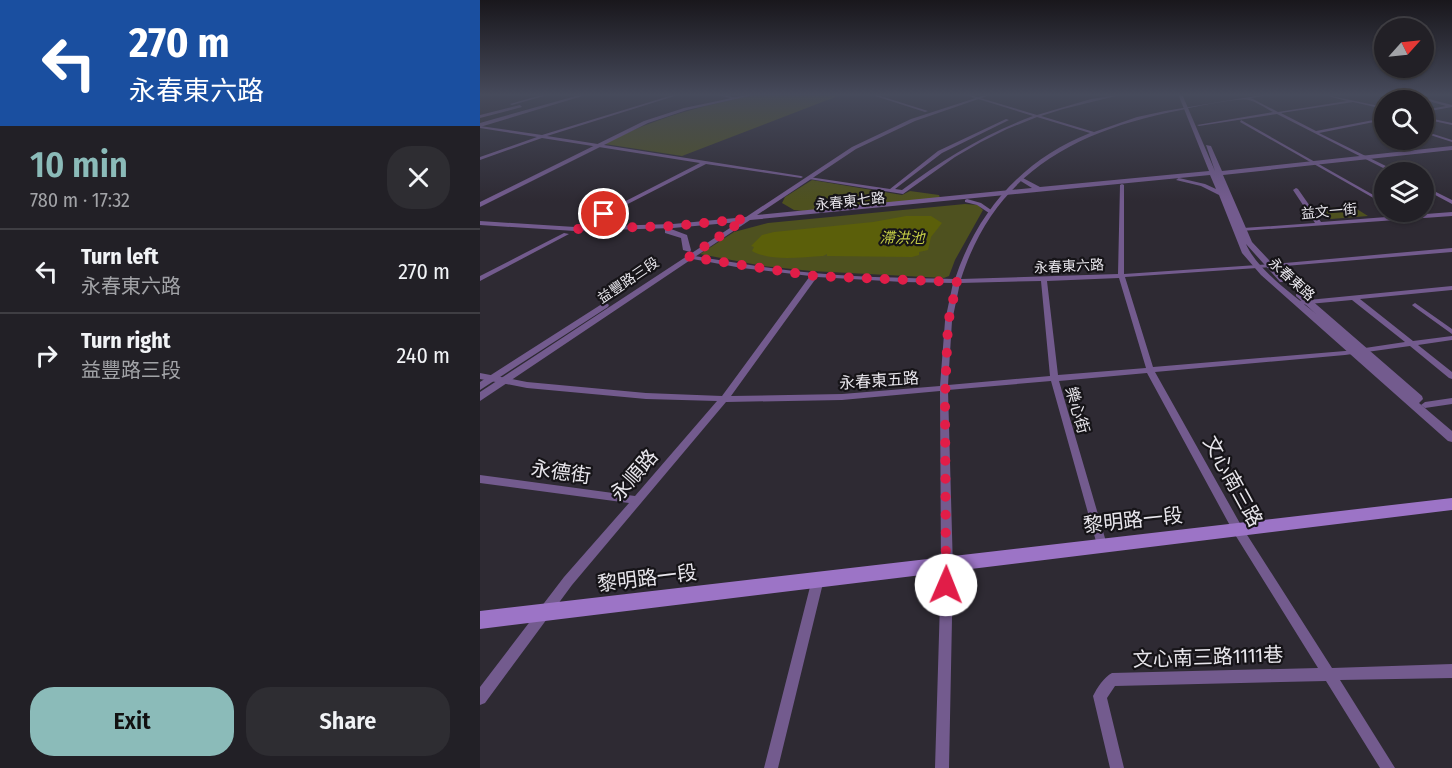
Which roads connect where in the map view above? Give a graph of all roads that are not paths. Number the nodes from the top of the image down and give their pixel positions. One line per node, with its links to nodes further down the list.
1 (505, 130): 18 (street)
2 (564, 130): 18 (street)
3 (630, 130): 20 (street)
4 (886, 130): 14 (street, 益豐路三段)
5 (983, 130): 21 (street)
6 (997, 130): 22 (street)
7 (1084, 130): 16 (street)
8 (1103, 130): 16 (street)
9 (1198, 130): 31 (street, 永春東路)
10 (1201, 130): 31 (street, 永春東路)
11 (1257, 130): 28 (street)
12 (1311, 130): 15 (street)
13 (1327, 130): 15 (street)
14 (883, 131): 32 (street, 益豐路三段)
15 (1315, 132): 24 (street)
16 (1094, 133): 33 (street)
17 (1434, 135): 19 (street)
18 (544, 136): 20 (street); 25 (street)
19 (1452, 141)
20 (595, 144): 26 (street); 46 (street)
21 (951, 146): 22 (street); 29 (street)
22 (962, 148): 30 (street)
23 (1452, 148): 24 (street, 永春東七路)
24 (1364, 157): 27 (street); 28 (street, 永春東七路)
25 (480, 159)
26 (705, 162): 32 (street); 58 (street)
27 (1374, 162)
28 (1315, 163): 31 (street, 永春東七路); 42 (street)
29 (920, 166): 30 (street); 37 (street)
30 (932, 168): 37 (street)
31 (1215, 174): 34 (street, 永春東七路); 36 (street, 永春東七路); 40 (street, 永春東路); 59 (street, 永春東路)
32 (805, 177): 37 (street); 43 (street, 益豐路三段); 54 (street, 益豐路三段)
33 (1021, 179): 36 (street); 41 (street)
34 (1176, 179): 35 (street, 永春東七路); 40 (street)
35 (1122, 185): 41 (street, 永春東七路); 66 (street, 文心南三路)
36 (1044, 189): 41 (street, 永春東七路)
37 (891, 190)
38 (1296, 190): 55 (street)
39 (1434, 192): 45 (street)
40 (1219, 193): 65 (street, 永春東路)
41 (1005, 195): 44 (street, 永春東七路); 47 (street); 48 (street, 永春東七路)
42 (1374, 196)
43 (778, 197): 48 (street); 51 (street, 益豐路三段)
44 (967, 201): 47 (street); 54 (street, 永春東七路)
45 (1452, 202)
46 (481, 204)
47 (991, 212): 70 (street)
48 (805, 213): 51 (street, 永春東七路)
49 (1452, 214): 50 (street, 益文一街)
50 (1434, 215)
51 (745, 219): 54 (street, 益豐路三段)
52 (1374, 220): 55 (street, 益文一街)
53 (483, 222): 58 (street, 永春東七路)
54 (734, 223): 56 (street, 永春東七路); 58 (street, 永春東七路); 63 (street, 益豐路三段)
55 (1319, 224): 59 (street, 益文一街)
56 (722, 226): 60 (street, 永春東七路); 63 (street, 益豐路三段)
57 (480, 228): 61 (street, 永春東七路)
58 (575, 229)
59 (1243, 230): 64 (street, 永春東路)
60 (668, 231): 61 (street, 永春東七路); 63 (street)
61 (566, 234): 68 (street)
62 (1452, 250): 64 (street, 永春東六路)
63 (688, 254): 67 (street, 永春東六路); 82 (street, 益豐路三段); 84 (street, 益豐路三段)
64 (1269, 267): 65 (street, 永春東六路); 73 (street, 永春東路)
65 (1259, 268): 66 (street, 永春東六路); 73 (street, 永春東路)
66 (1121, 275): 69 (street, 永春東六路); 79 (street, 文心南三路)
67 (814, 276): 70 (street, 永春東六路); 88 (street, 永順路)
68 (480, 279)
69 (1044, 280): 70 (street, 永春東六路); 83 (street, 樂心街)
70 (957, 282): 86 (street)
71 (1452, 288): 72 (street)
72 (1353, 297): 73 (street); 77 (street)
73 (1303, 303): 78 (street, 永春東路)
74 (1415, 305): 75 (street)
75 (1452, 332)
76 (1452, 338): 77 (street, 永春東五路)
77 (1411, 343): 78 (street, 永春東五路); 81 (street)
78 (1357, 350): 79 (street, 永春東五路); 90 (street, 永春東路); 92 (street, 永春東路)
79 (1151, 372): 83 (street, 永春東五路); 96 (street, 文心南三路)
80 (480, 376): 82 (street, 永春東五路)
81 (1452, 376)
82 (493, 378): 84 (street, 永春東五路); 85 (street, 益豐路三段)
83 (1054, 379): 86 (street, 永春東五路); 97 (street, 樂心街)
84 (505, 381): 87 (street, 益豐路三段); 88 (street, 永春東五路)
85 (480, 387)
86 (946, 389): 88 (street, 永春東五路); 98 (street)
87 (480, 397)
88 (724, 399): 94 (street, 永順路)
89 (1452, 401): 90 (street)
90 (1425, 405): 91 (street, 永春東路)
91 (1452, 429)
92 (1452, 438)
93 (480, 479): 94 (street, 永德街)
94 (638, 500): 100 (street, 永順路)
95 (1452, 504): 96 (main road, 黎明路一段)
96 (1238, 530): 97 (main road, 黎明路一段); 103 (street, 文心南三路)
97 (1102, 545): 98 (main road, 黎明路一段)
98 (947, 562): 99 (main road, 黎明路一段); 106 (street)
99 (818, 578): 100 (main road, 黎明路一段); 105 (street)
100 (544, 611): 101 (main road, 黎明路一段); 104 (street, 永順路)
101 (480, 620)
102 (1452, 671): 103 (street)
103 (1328, 672): 107 (street, 文心南三路1111巷); 108 (street, 文心南三路)
104 (480, 698)
105 (771, 768)
106 (942, 768)
107 (1117, 768)
108 (1388, 768)

